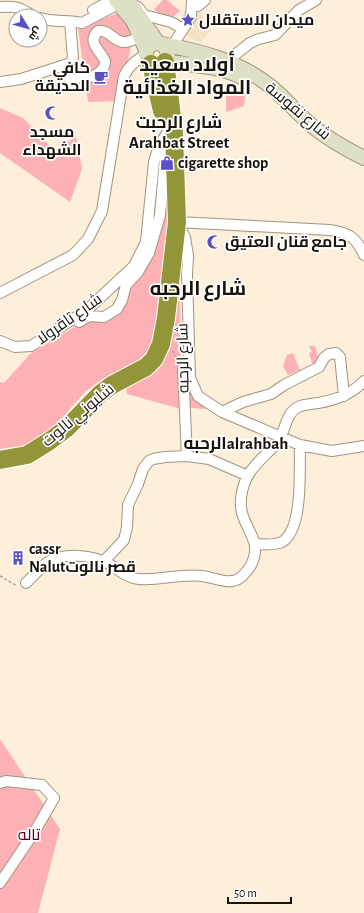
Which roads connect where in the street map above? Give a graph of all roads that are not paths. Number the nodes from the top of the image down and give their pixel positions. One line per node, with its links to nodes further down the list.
1 (205, 0): 4 (street)
2 (316, 0): 12 (street)
3 (121, 1): 8 (street); 9 (street); 10 (main road); 11 (main road)
4 (192, 3): 9 (street)
5 (0, 7): 6 (street)
6 (22, 8)
7 (48, 20): 8 (street)
8 (73, 21): 13 (street)
9 (184, 29): 11 (street)
10 (140, 37): 11 (main road); 14 (street)
11 (158, 53): 12 (main road, شارع نفوسة); 17 (highway); 18 (highway); 20 (main road, شارع نفوسة); 24 (street)
12 (227, 61): 19 (main road, شارع نفوسة)
13 (71, 63): 14 (street); 16 (street)
14 (84, 78): 15 (street)
15 (69, 79)
16 (0, 82)
17 (167, 134): 18 (highway); 26 (street, شارع تاقرولا); 26 (street)
18 (175, 150): 21 (highway, شليوني نالوت)
19 (364, 158)
20 (364, 167)
21 (177, 222): 22 (street); 23 (street); 34 (highway, شليوني نالوت)
22 (364, 254)
23 (188, 262): 29 (street); 33 (street, شارع الرحبه)
24 (0, 293)
25 (0, 341): 26 (street, شارع تاقرولا)
26 (31, 346)
27 (364, 381): 28 (street)
28 (344, 396): 29 (street); 30 (street)
29 (222, 412): 30 (street)
30 (280, 438): 31 (street); 35 (street)
31 (300, 445): 32 (street); 36 (street)
32 (364, 446)
33 (187, 456): 35 (street); 37 (street)
34 (0, 460)
35 (248, 476): 36 (street)
36 (255, 544): 37 (street)
37 (104, 561): 38 (street)
38 (26, 583)
39 (0, 783): 40 (street)
40 (0, 883)

